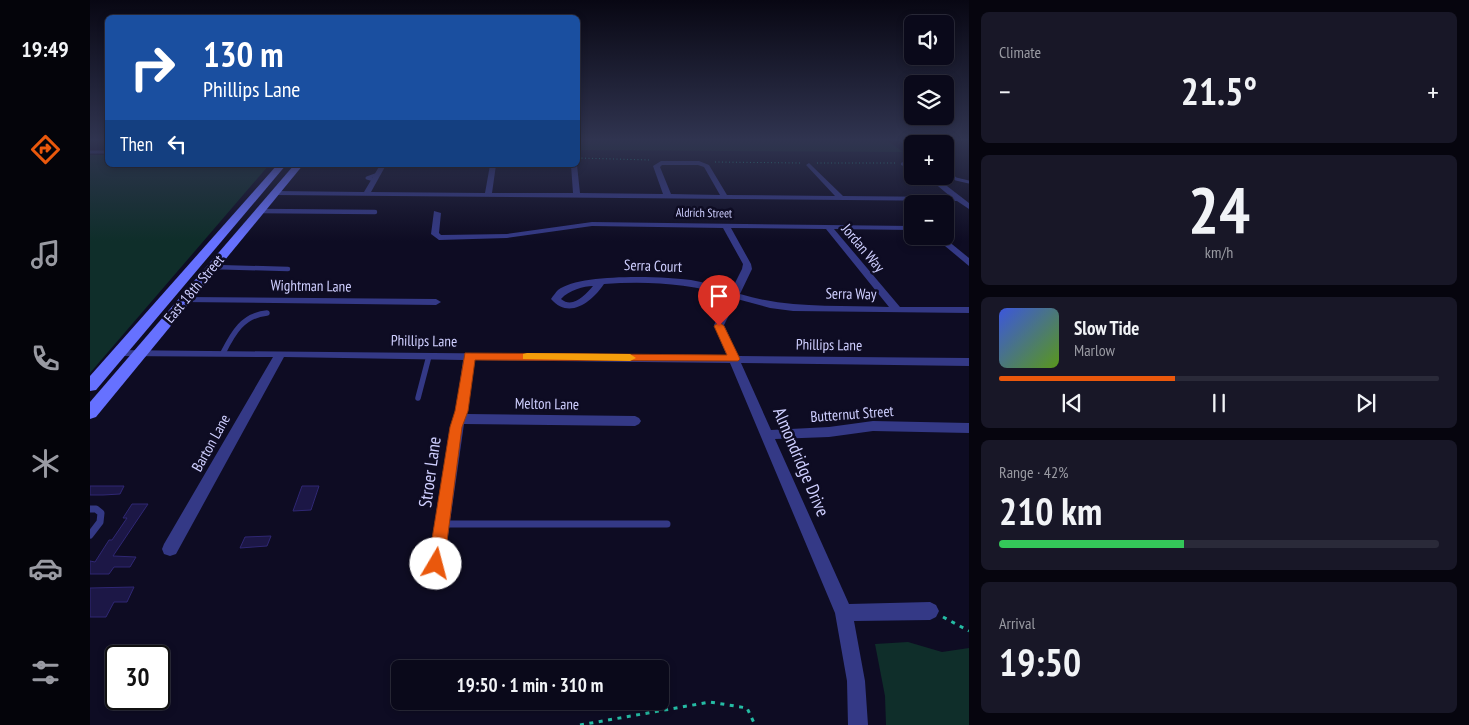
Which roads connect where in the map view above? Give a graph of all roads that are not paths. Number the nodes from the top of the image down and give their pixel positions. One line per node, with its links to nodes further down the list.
1 (275, 173): 38 (main road, East 18th Street)
2 (293, 173): 12 (main road, East 18th Street)
3 (378, 173): 13 (street)
4 (492, 173): 14 (street)
5 (575, 173): 15 (street)
6 (659, 173): 16 (street)
7 (711, 173): 17 (street)
8 (818, 173): 18 (street)
9 (954, 177): 10 (lane)
10 (969, 182)
11 (940, 185): 19 (street)
12 (275, 194): 13 (street); 21 (main road, East 18th Street)
13 (366, 194): 14 (street)
14 (488, 195): 15 (street)
15 (577, 196): 16 (street)
16 (668, 197): 17 (street)
17 (725, 197): 18 (street)
18 (841, 198): 19 (street)
19 (959, 199): 20 (street)
20 (969, 207)
21 (259, 211): 22 (lane); 29 (main road, East 18th Street)
22 (375, 212)
23 (437, 213): 24 (street, Aldrich Street)
24 (726, 226): 25 (street, Aldrich Street); 32 (street, Almondridge Drive)
25 (828, 227): 26 (street, Aldrich Street); 35 (street, Jordan Way)
26 (904, 228)
27 (948, 245): 28 (street)
28 (969, 263)
29 (213, 267): 30 (lane); 33 (main road, East 18th Street)
30 (288, 270)
31 (600, 283): 32 (street, Serra Court)
32 (734, 295): 35 (street, Serra Way); 44 (street, Almondridge Drive)
33 (185, 300): 34 (street, Wightman Lane); 39 (main road, East 18th Street)
34 (436, 302)
35 (897, 310): 36 (street, Serra Way)
36 (969, 310)
37 (267, 313): 40 (lane)
38 (119, 352): 39 (street, Phillips Lane); 46 (main road, East 18th Street)
39 (141, 352): 40 (street, Phillips Lane); 48 (main road, East 18th Street)
40 (223, 353): 41 (street, Phillips Lane)
41 (280, 354): 42 (street, Phillips Lane); 57 (street, Barton Lane)
42 (429, 356): 43 (street, Phillips Lane); 47 (lane)
43 (469, 356): 44 (street, Phillips Lane); 49 (street, Stroer Lane)
44 (734, 359): 45 (street, Phillips Lane); 52 (street, Almondridge Drive)
45 (969, 362)
46 (90, 386)
47 (418, 398)
48 (91, 411)
49 (458, 419): 50 (street, Melton Lane); 54 (street, Stroer Lane)
50 (635, 421)
51 (969, 428): 52 (street, Butternut Street)
52 (768, 435): 60 (street, Almondridge Drive)
53 (90, 509): 56 (lane)
54 (442, 524): 55 (lane); 58 (street, Stroer Lane)
55 (667, 524)
56 (90, 535)
57 (170, 548)
58 (436, 564)
59 (930, 611): 60 (street)
60 (844, 613): 61 (street, Almondridge Drive)
61 (858, 725)

